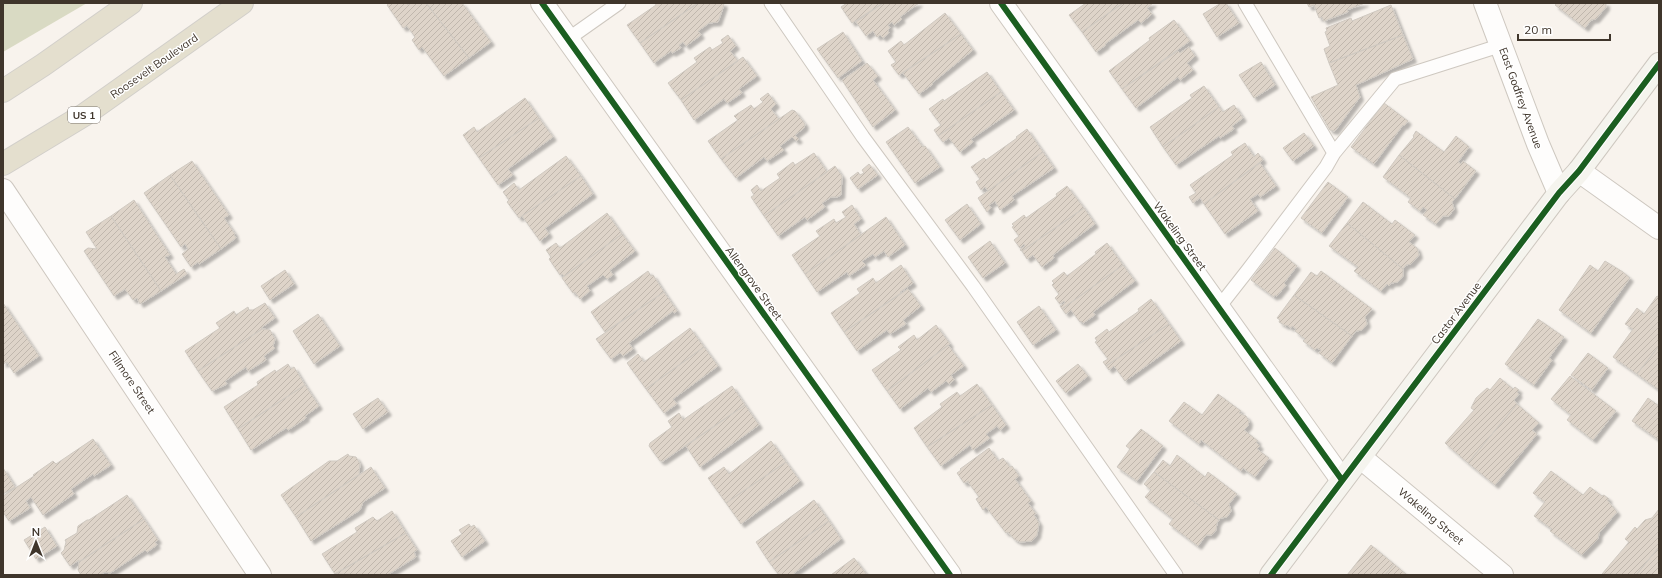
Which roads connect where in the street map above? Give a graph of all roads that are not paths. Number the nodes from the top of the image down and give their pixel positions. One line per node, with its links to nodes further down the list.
1 (542, 3): 9 (street, Allengrove Street)
2 (619, 3): 9 (lane)
3 (771, 3): 24 (lane)
4 (1001, 3): 19 (street, Wakeling Street)
5 (1245, 3): 13 (lane)
6 (1485, 3): 10 (street, East Godfrey Avenue)
7 (241, 4): 14 (highway, Roosevelt Boulevard / US 1)
8 (128, 5): 12 (highway)
9 (568, 39): 23 (street, Allengrove Street)
10 (1502, 45): 13 (lane); 17 (street, East Godfrey Avenue)
11 (1659, 64): 15 (street, Castor Avenue)
12 (3, 91)
13 (1334, 153): 19 (lane)
14 (3, 164)
15 (1579, 171): 17 (street, Castor Avenue); 18 (street)
16 (3, 190): 22 (street, Fillmore Street)
17 (1559, 193): 20 (street, Castor Avenue)
18 (1659, 228)
19 (1219, 307): 21 (street, Wakeling Street)
20 (1360, 457): 21 (street, Castor Avenue); 26 (street, Wakeling Street)
21 (1342, 480): 25 (street, Castor Avenue)
22 (260, 575)
23 (950, 575)
24 (1176, 575)
25 (1271, 575)
26 (1502, 575)

